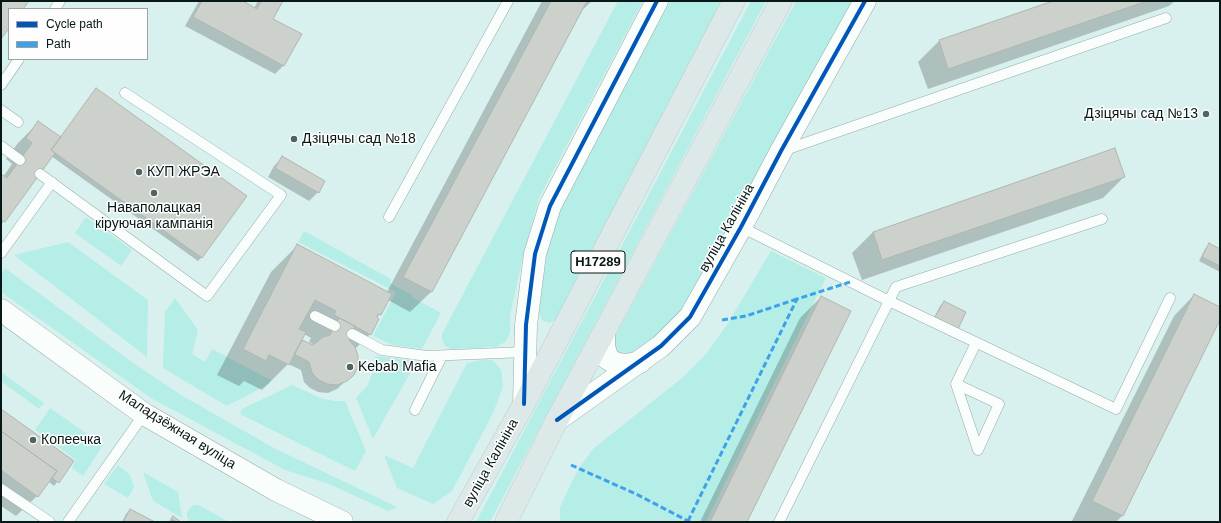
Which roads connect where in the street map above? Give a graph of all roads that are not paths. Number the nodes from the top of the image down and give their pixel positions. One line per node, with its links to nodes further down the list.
1 (508, 1): 17 (lane)
2 (657, 1): 29 (street, вуліца Калініна)
3 (734, 1): 33 (main road, вуліца Калініна / Н17289)
4 (781, 1): 26 (main road, вуліца Калініна / Н17289)
5 (865, 1): 13 (street, вуліца Калініна)
6 (1166, 18): 13 (lane)
7 (18, 60): 8 (lane)
8 (1, 85)
9 (125, 93): 16 (lane)
10 (1, 110): 11 (lane)
11 (18, 122)
12 (1, 146): 14 (lane)
13 (781, 151): 19 (street, вуліца Калініна)
14 (20, 160)
15 (40, 174): 16 (lane)
16 (52, 182): 20 (lane)
17 (389, 217)
18 (1102, 219): 22 (lane)
19 (741, 227): 22 (lane); 31 (street, вуліца Калініна)
20 (1, 253)
21 (1170, 298): 28 (lane)
22 (889, 301): 28 (lane); 43 (lane)
23 (1, 310): 35 (street, Маладзёжная вуліца)
24 (315, 316): 25 (lane)
25 (335, 326)
26 (604, 333): 31 (street, вуліца Калініна); 36 (main road, вуліца Калініна / Н17289)
27 (352, 334): 30 (lane)
28 (976, 343): 32 (lane)
29 (525, 352): 30 (lane); 33 (street, вуліца Калініна)
30 (442, 356): 34 (lane)
31 (640, 362): 36 (street, вуліца Калініна)
32 (956, 384): 32 (lane)
33 (524, 404): 41 (main road, вуліца Калініна / Н17289)
34 (415, 410)
35 (144, 414): 39 (lane); 40 (street, Маладзёжная вуліца)
36 (557, 420): 42 (main road, вуліца Калініна / Н17289)
37 (1, 489): 38 (lane)
38 (50, 522)
39 (68, 522)
40 (342, 522)
41 (458, 522)
42 (506, 522)
43 (779, 522)

